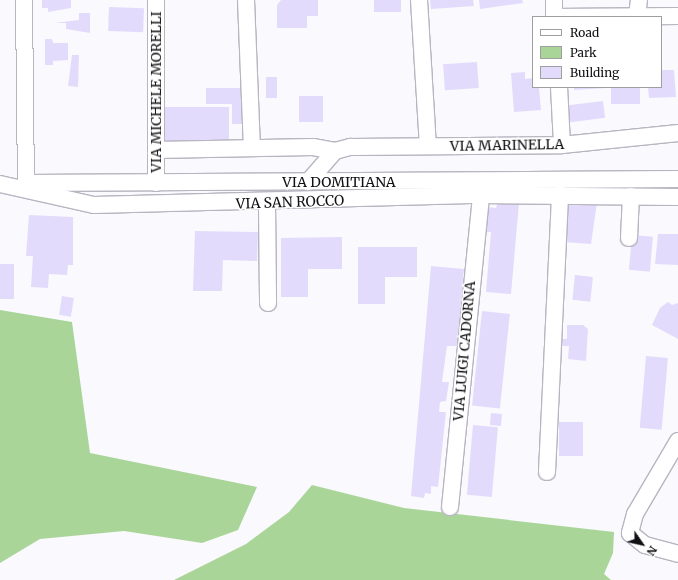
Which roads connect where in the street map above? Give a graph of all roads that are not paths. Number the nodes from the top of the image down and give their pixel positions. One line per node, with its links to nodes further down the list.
1 (24, 0): 21 (street)
2 (156, 0): 15 (street, VIA MICHELE MORELLI)
3 (246, 0): 14 (street)
4 (419, 0): 13 (street)
5 (554, 0): 7 (street)
6 (639, 0): 8 (street)
7 (554, 16)
8 (637, 16): 9 (street)
9 (678, 16)
10 (559, 88): 12 (street)
11 (678, 133): 12 (street, VIA MARINELLA)
12 (562, 145): 13 (street, VIA MARINELLA)
13 (428, 146): 16 (street, VIA MARINELLA)
14 (252, 148): 15 (street, VIA MARINELLA); 16 (street, VIA MARINELLA)
15 (156, 150): 23 (street, VIA MICHELE MORELLI)
16 (335, 151): 18 (street); 19 (street)
17 (678, 180): 19 (street, VIA DOMITIANA)
18 (308, 182): 19 (street, VIA DOMITIANA); 23 (street, VIA DOMITIANA)
19 (329, 182)
20 (0, 183): 21 (street, VIA DOMITIANA); 29 (street, VIA SAN ROCCO)
21 (26, 183): 22 (street, VIA DOMITIANA)
22 (92, 183): 23 (street, VIA DOMITIANA); 29 (street)
23 (156, 184)
24 (560, 194): 25 (street, VIA SAN ROCCO); 26 (street, VIA SAN ROCCO); 33 (street)
25 (481, 195): 28 (street, VIA SAN ROCCO); 34 (street, VIA LUIGI CADORNA)
26 (631, 196): 27 (street, VIA SAN ROCCO); 30 (street)
27 (678, 197)
28 (268, 203): 29 (street, VIA SAN ROCCO); 31 (street)
29 (94, 205)
30 (629, 238)
31 (268, 303)
32 (678, 441): 35 (street)
33 (547, 472)
34 (450, 507)
35 (678, 554)

